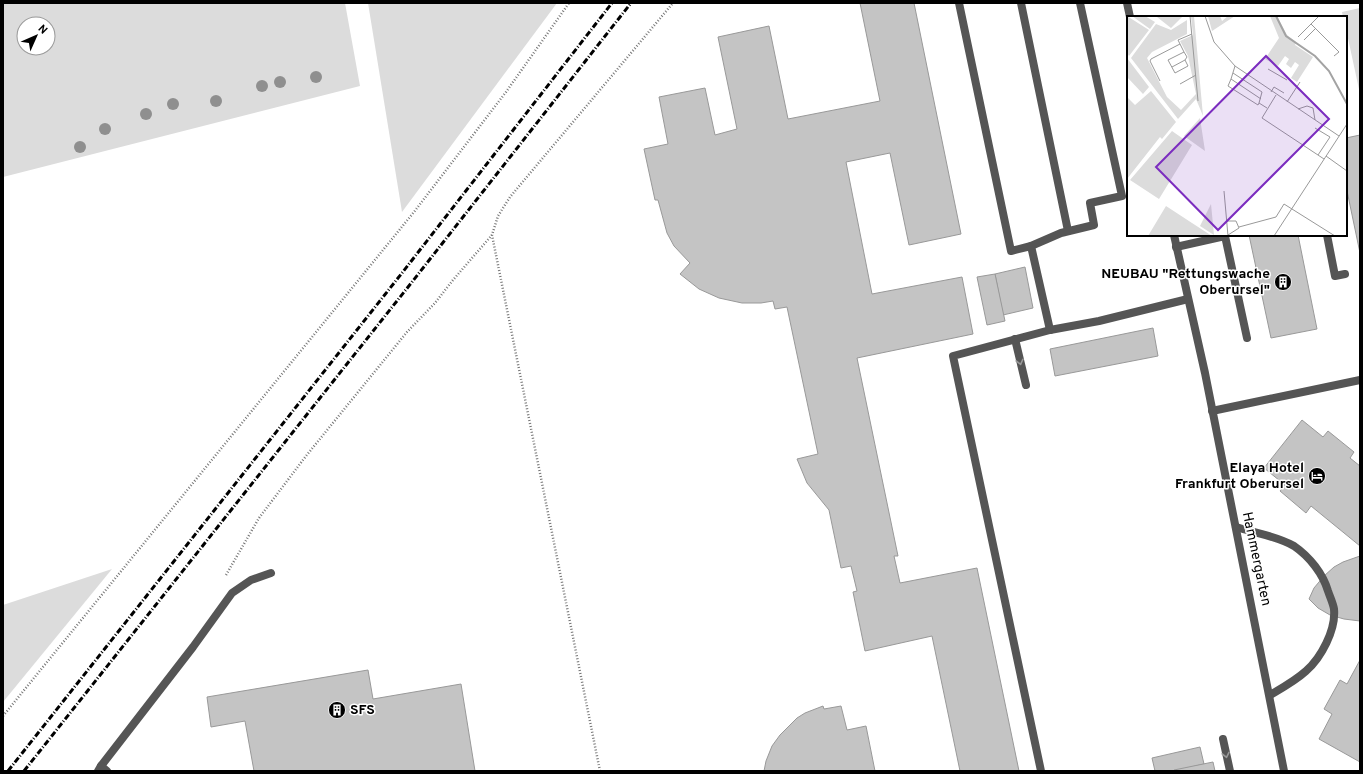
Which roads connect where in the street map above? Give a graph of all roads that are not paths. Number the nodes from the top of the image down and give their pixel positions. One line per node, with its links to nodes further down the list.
1 (959, 3): 10 (street)
2 (1021, 3): 6 (street)
3 (1080, 3): 6 (street)
4 (1127, 3): 5 (street)
5 (1130, 16)
6 (1068, 231): 10 (street)
7 (1174, 236): 11 (street, Hammergarten)
8 (1225, 236): 11 (street); 15 (street)
9 (1327, 236): 12 (street)
10 (1031, 246): 14 (street)
11 (1176, 247): 13 (street, Hammergarten)
12 (1345, 274)
13 (1188, 299): 14 (street); 19 (street, Hammergarten)
14 (1050, 330): 16 (street)
15 (1247, 338)
16 (1015, 339): 18 (street, one-way to 18); 25 (street)
17 (1360, 380): 19 (street)
18 (1026, 385)
19 (1212, 411): 20 (street, Hammergarten)
20 (1236, 527): 22 (street, Hammergarten); 22 (street)
21 (271, 573): 24 (street)
22 (1270, 695): 27 (street, Hammergarten)
23 (1223, 739): 26 (street, one-way to 26)
24 (102, 769)
25 (1041, 771)
26 (1230, 771)
27 (1284, 771)

